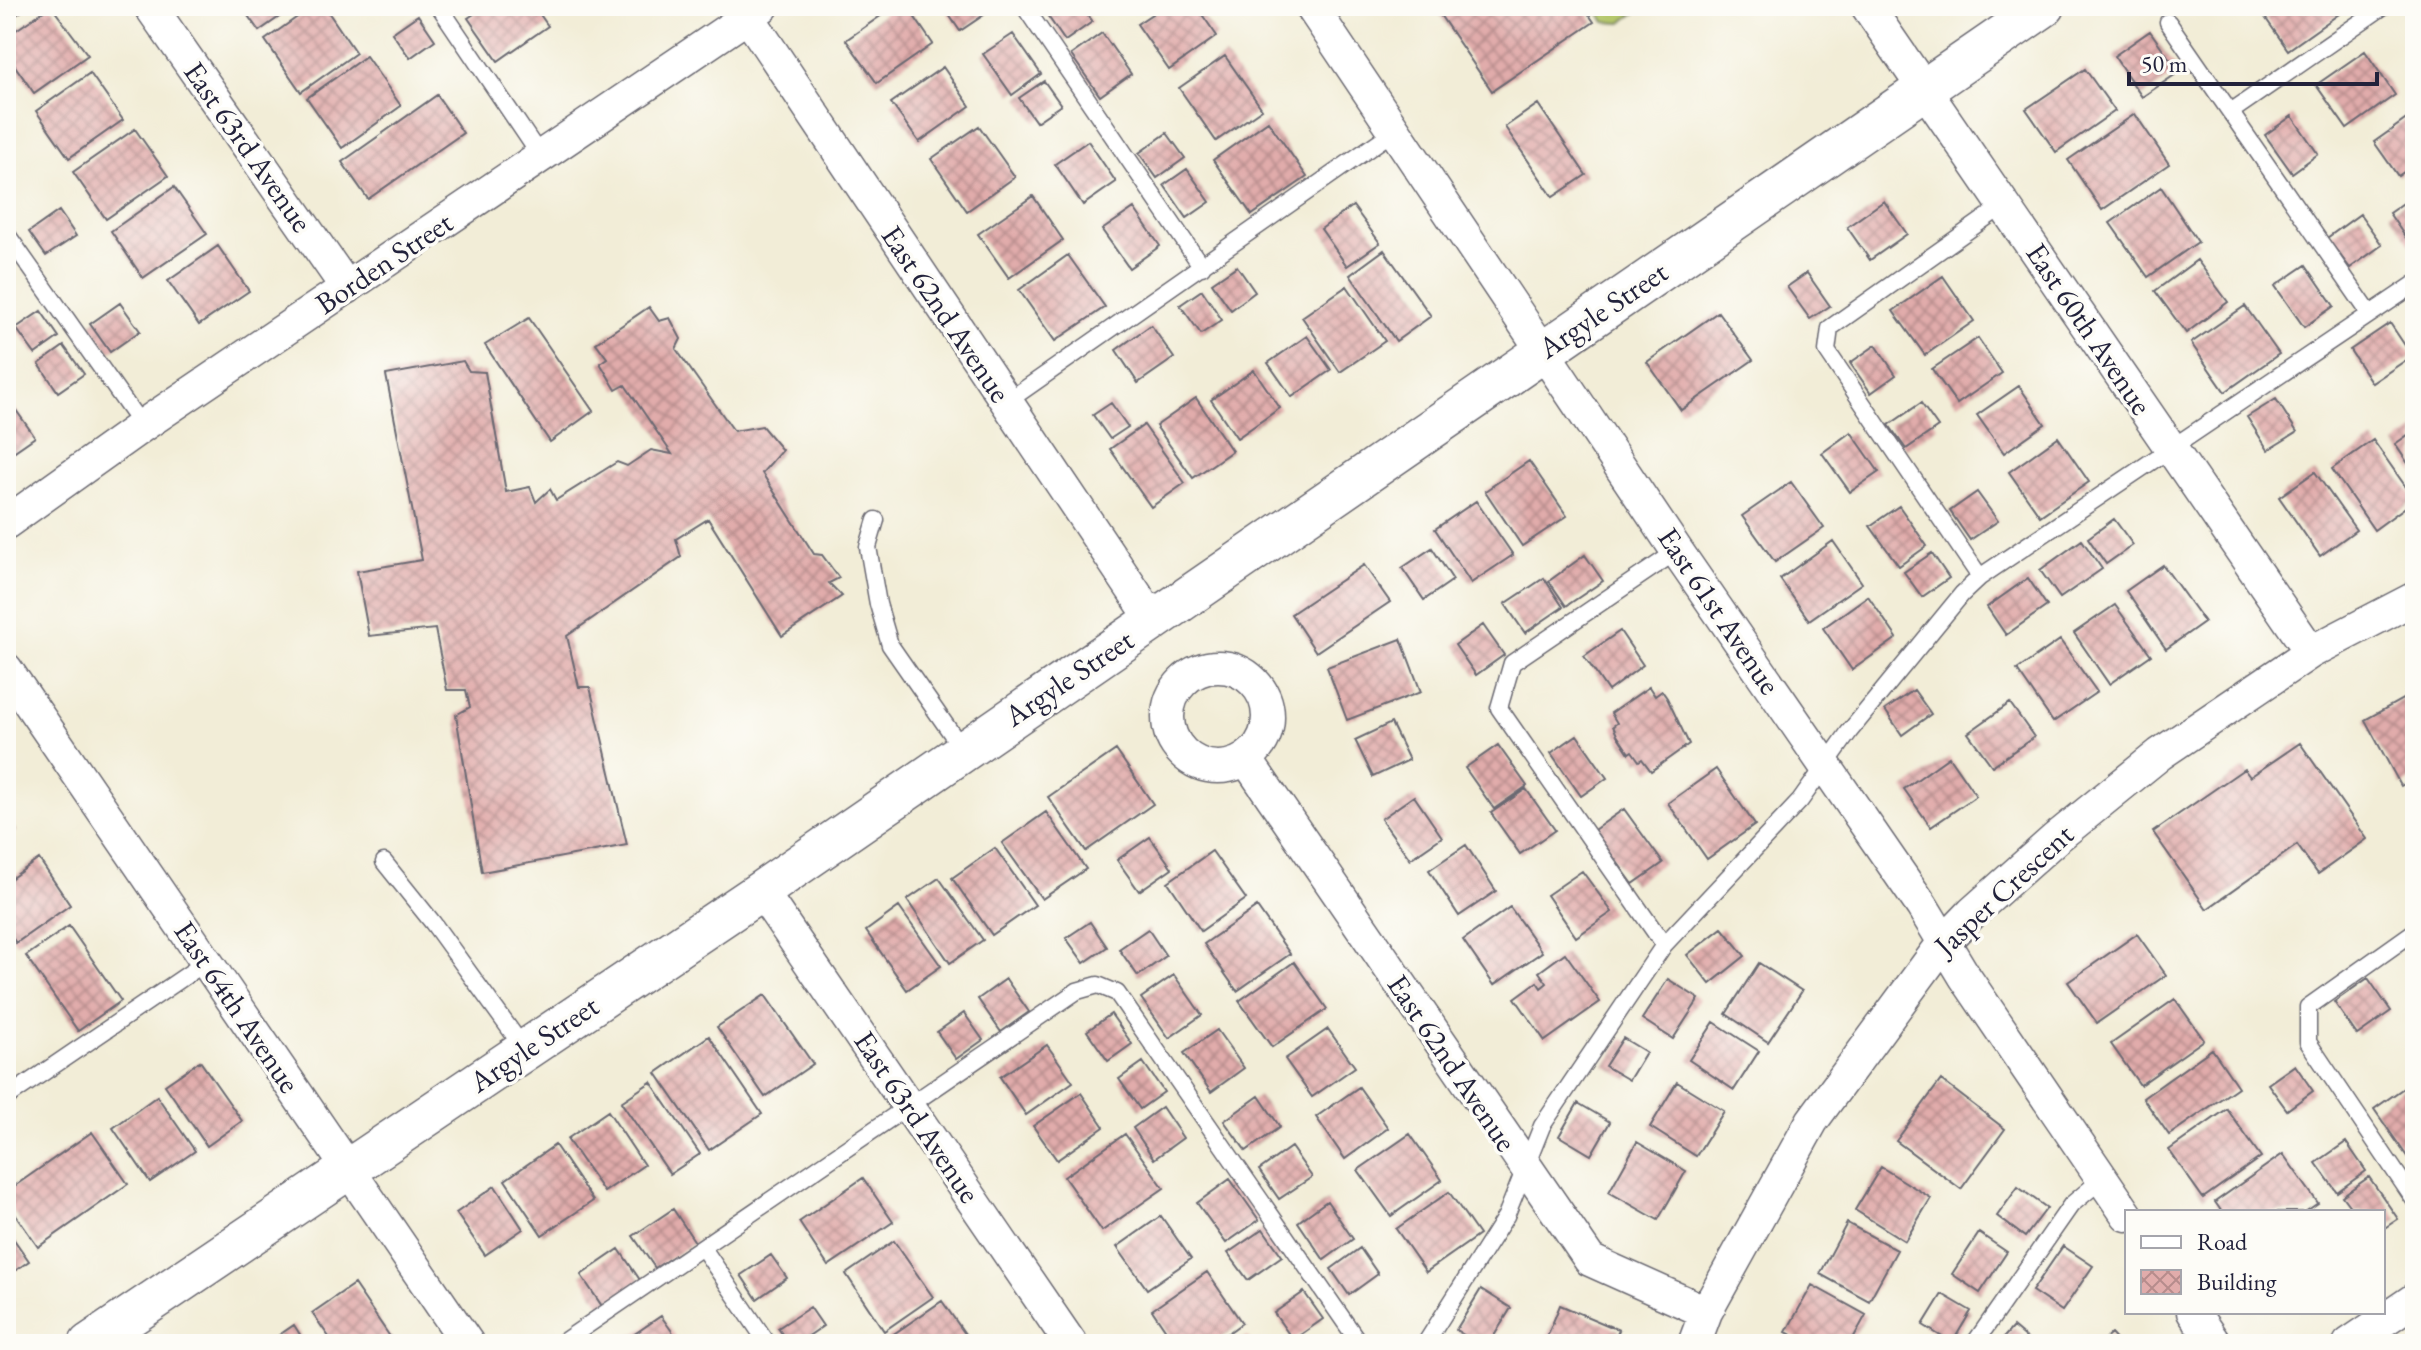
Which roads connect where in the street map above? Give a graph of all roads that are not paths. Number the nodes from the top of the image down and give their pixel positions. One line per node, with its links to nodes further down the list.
1 (150, 6): 18 (street, East 63rd Avenue)
2 (439, 6): 13 (lane)
3 (1024, 6): 16 (lane)
4 (1311, 6): 12 (street, East 61st Avenue)
5 (1867, 6): 10 (street, East 60th Avenue)
6 (2045, 6): 10 (street, Argyle Street)
7 (2384, 6): 11 (lane)
8 (751, 9): 13 (street, Borden Street); 21 (street, East 62nd Avenue)
9 (2168, 22): 11 (lane)
10 (1924, 89): 14 (street, East 60th Avenue); 20 (street, Argyle Street)
11 (2232, 111): 19 (lane)
12 (1394, 131): 16 (lane); 20 (street, East 61st Avenue)
13 (541, 157): 18 (street, Borden Street)
14 (2004, 205): 23 (street, East 60th Avenue); 27 (lane)
15 (6, 233): 22 (lane)
16 (1202, 267): 21 (lane)
17 (2415, 284): 19 (lane)
18 (347, 288): 22 (street, Borden Street)
19 (2370, 314): 23 (lane)
20 (1543, 351): 26 (street, East 61st Avenue); 29 (street, Argyle Street)
21 (1005, 403): 29 (street, East 62nd Avenue)
22 (142, 426): 25 (street, Borden Street)
23 (2170, 449): 27 (lane); 30 (street, East 60th Avenue)
24 (876, 520): 32 (lane)
25 (6, 523)
26 (1677, 551): 34 (street, East 61st Avenue); 39 (lane)
27 (1980, 577): 34 (lane)
28 (2415, 598): 30 (street, Jasper Crescent)
29 (1153, 620): 32 (street, Argyle Street)
30 (2311, 652): 38 (street, Jasper Crescent)
31 (6, 669): 40 (street, East 64th Avenue)
32 (963, 750): 36 (street, Argyle Street)
33 (1246, 759): 44 (street, East 62nd Avenue)
34 (1824, 765): 38 (street, East 61st Avenue); 39 (lane)
35 (384, 862): 41 (lane)
36 (761, 891): 41 (street, Argyle Street); 43 (street, East 63rd Avenue)
37 (2415, 931): 47 (lane)
38 (1944, 942): 46 (street, East 61st Avenue); 51 (street, Jasper Crescent)
39 (1664, 945): 44 (lane)
40 (206, 962): 42 (lane); 45 (street, East 64th Avenue)
41 (525, 1050): 45 (street, Argyle Street)
42 (6, 1098)
43 (910, 1105): 49 (lane); 57 (street, East 63rd Avenue); 58 (lane)
44 (1524, 1169): 51 (street, East 62nd Avenue); 59 (lane)
45 (350, 1170): 53 (street, Argyle Street); 54 (street, East 64th Avenue)
46 (2102, 1179): 48 (street, East 61st Avenue); 61 (lane)
47 (2415, 1201)
48 (2125, 1212)
49 (703, 1248): 55 (lane); 56 (lane)
50 (2415, 1299): 63 (street)
51 (1706, 1312): 60 (street, Jasper Crescent)
52 (2194, 1314): 62 (street)
53 (89, 1344)
54 (468, 1344)
55 (560, 1344)
56 (768, 1344)
57 (1071, 1344)
58 (1360, 1344)
59 (1425, 1344)
60 (1694, 1344)
61 (1974, 1344)
62 (2215, 1344)
63 (2349, 1344)

